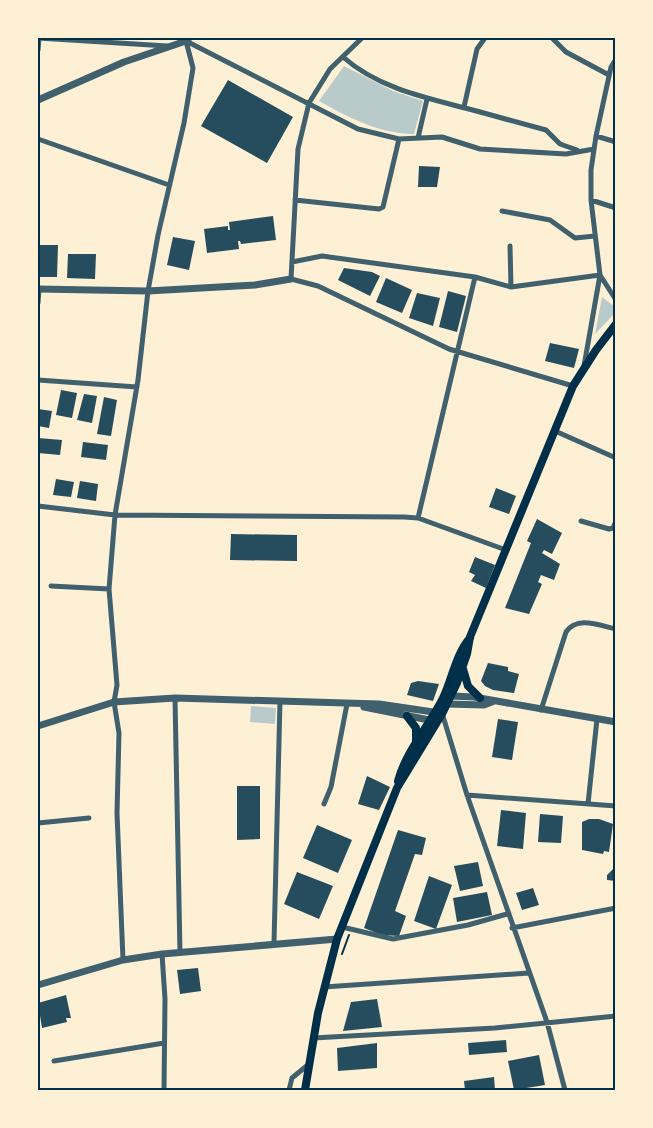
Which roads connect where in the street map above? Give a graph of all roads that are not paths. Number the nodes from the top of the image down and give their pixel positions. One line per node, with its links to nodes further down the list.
1 (38, 38): 6 (street); 7 (street)
2 (362, 38): 8 (street)
3 (485, 38): 14 (street)
4 (552, 38): 10 (street)
5 (187, 39): 6 (street); 13 (street); 22 (street)
6 (171, 46): 12 (street)
7 (38, 50)
8 (343, 57): 11 (street); 13 (street)
9 (616, 59): 10 (street)
10 (610, 74): 15 (street)
11 (427, 99): 14 (street); 16 (street)
12 (38, 100)
13 (309, 104): 17 (street); 23 (street)
14 (464, 107): 21 (street)
15 (596, 136): 19 (street); 20 (street)
16 (418, 138): 17 (street); 21 (street)
17 (399, 139): 23 (street)
18 (38, 140): 22 (street)
19 (616, 142)
20 (594, 149): 21 (street); 24 (street)
21 (578, 151)
22 (169, 185): 35 (street)
23 (295, 200): 29 (street)
24 (592, 200): 25 (street); 27 (street)
25 (616, 208)
26 (502, 211): 27 (street)
27 (595, 236): 30 (street)
28 (510, 246): 33 (street)
29 (292, 262): 31 (street); 32 (street)
30 (600, 275): 33 (street); 36 (street); 40 (street)
31 (475, 277): 33 (street); 39 (street)
32 (291, 279): 35 (street); 39 (street)
33 (512, 287)
34 (38, 289): 35 (street); 37 (street)
35 (148, 291): 43 (street)
36 (616, 300)
37 (38, 303)
38 (614, 328): 40 (main road)
39 (458, 352): 42 (street); 48 (street)
40 (584, 369): 42 (main road)
41 (38, 380): 43 (street)
42 (573, 386): 44 (main road)
43 (137, 387): 47 (street)
44 (555, 431): 45 (street); 51 (main road)
45 (616, 458)
46 (38, 506): 47 (street)
47 (115, 515): 48 (street); 53 (street)
48 (418, 518): 51 (street)
49 (581, 521): 50 (street)
50 (616, 521)
51 (506, 550): 55 (main road)
52 (51, 586): 53 (street)
53 (109, 588): 60 (street)
54 (616, 629): 64 (street)
55 (470, 637): 56 (main road); 61 (main road)
56 (463, 668): 58 (main road); 61 (main road)
57 (175, 698): 59 (street); 60 (street); 85 (street)
58 (480, 698): 61 (street); 62 (street)
59 (280, 700): 63 (street); 84 (street)
60 (114, 702): 70 (street); 87 (street)
61 (446, 702): 62 (street); 65 (main road)
62 (493, 702): 64 (street)
63 (346, 704): 65 (street); 66 (street); 74 (street)
64 (540, 710): 67 (street)
65 (438, 713): 68 (main road); 73 (street)
66 (407, 716): 68 (street); 71 (main road)
67 (596, 719): 69 (street); 75 (street)
68 (434, 721): 71 (main road); 72 (main road)
69 (616, 722)
70 (38, 726)
71 (416, 744): 72 (main road)
72 (397, 788): 81 (main road)
73 (467, 795): 75 (street); 80 (street)
74 (324, 804)
75 (588, 804): 76 (street)
76 (616, 806)
77 (89, 818): 78 (street)
78 (38, 823)
79 (616, 908): 82 (street)
80 (507, 914): 81 (street); 82 (street)
81 (342, 927): 83 (main road)
82 (512, 928): 88 (street)
83 (338, 939): 84 (street); 90 (main road)
84 (274, 943): 85 (street)
85 (180, 953): 86 (street)
86 (162, 954): 87 (street); 94 (street)
87 (123, 960): 89 (street)
88 (529, 973): 90 (street); 92 (street)
89 (38, 985)
90 (324, 987): 93 (main road)
91 (616, 1016): 92 (street)
92 (547, 1022): 93 (street); 100 (street)
93 (313, 1038): 96 (main road)
94 (164, 1043): 95 (street); 97 (street)
95 (54, 1061)
96 (309, 1064): 98 (street); 99 (main road)
97 (164, 1090)
98 (289, 1090)
99 (305, 1090)
100 (565, 1090)

